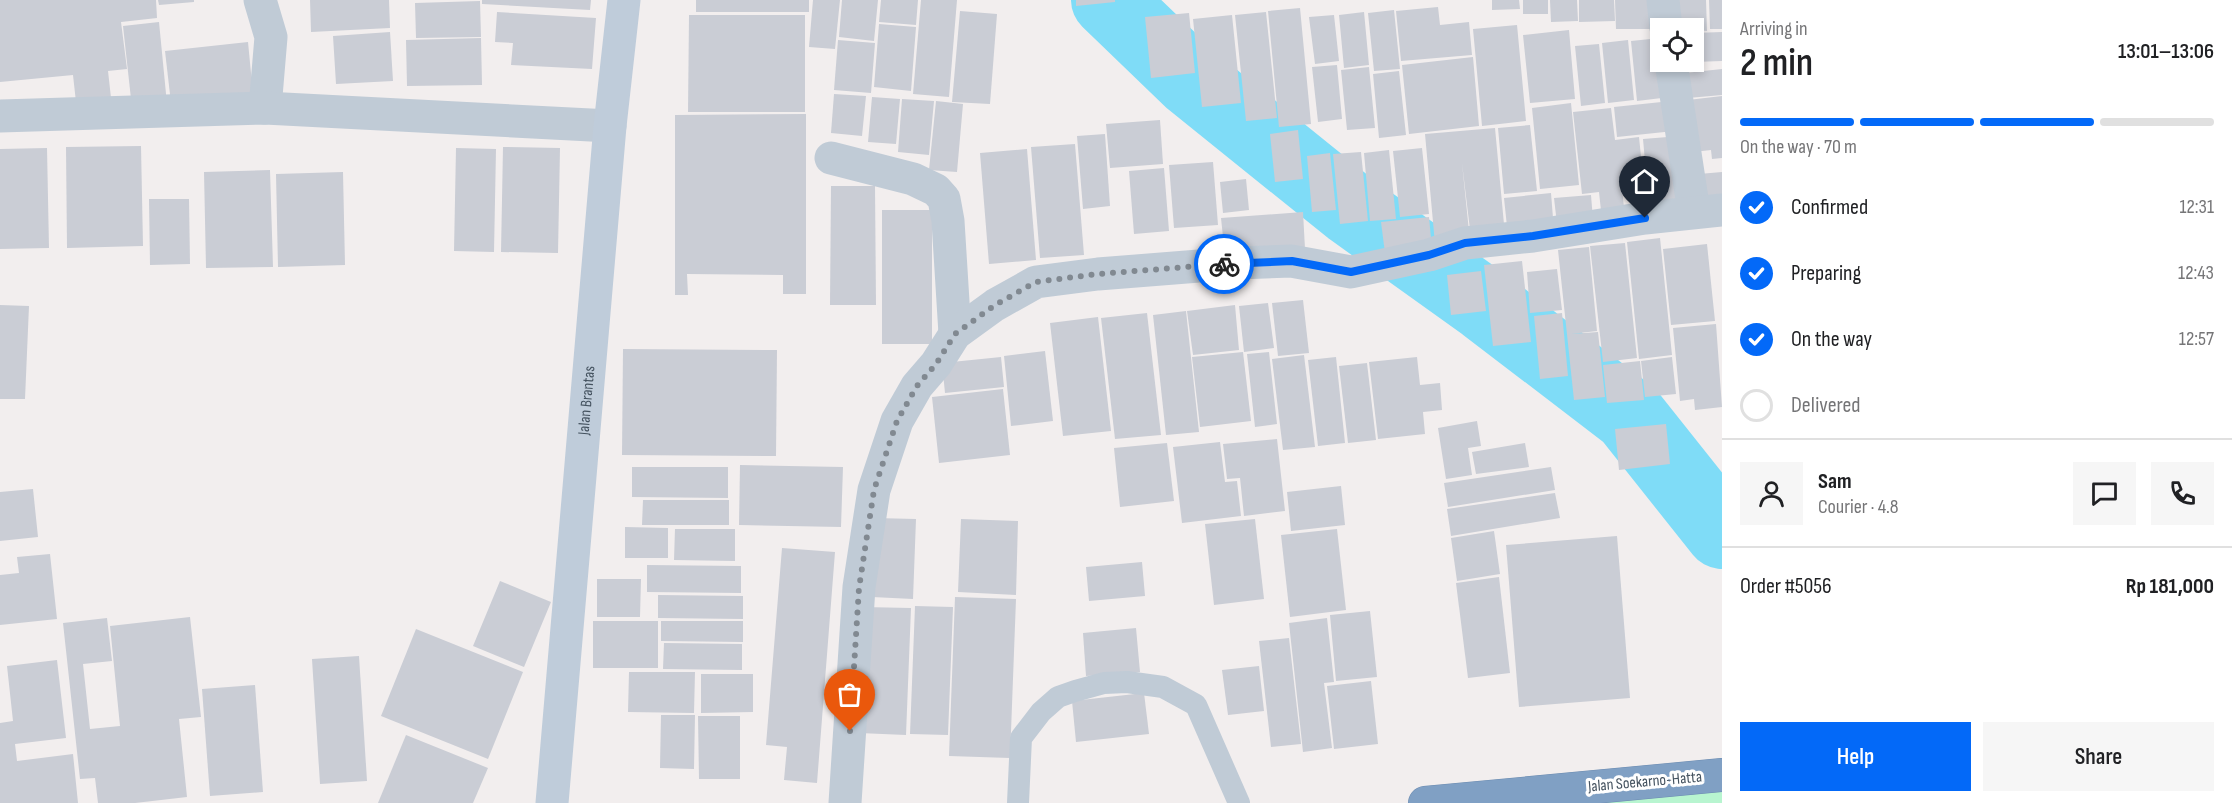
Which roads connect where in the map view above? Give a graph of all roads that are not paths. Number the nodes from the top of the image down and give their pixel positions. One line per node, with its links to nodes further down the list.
1 (260, 0): 6 (street)
2 (624, 0): 8 (main road, Jalan Brantas)
3 (1663, 0): 4 (street)
4 (1665, 18)
5 (1673, 72): 10 (street)
6 (265, 108): 7 (street); 8 (street)
7 (0, 116)
8 (610, 126): 13 (main road, Jalan Brantas)
9 (831, 158): 11 (street)
10 (1708, 211): 11 (street)
11 (955, 334): 14 (street)
12 (1722, 775): 17 (highway, Jalan Soekarno-Hatta)
13 (552, 803)
14 (846, 803)
15 (1018, 803): 16 (lane)
16 (1239, 803)
17 (1425, 803)

